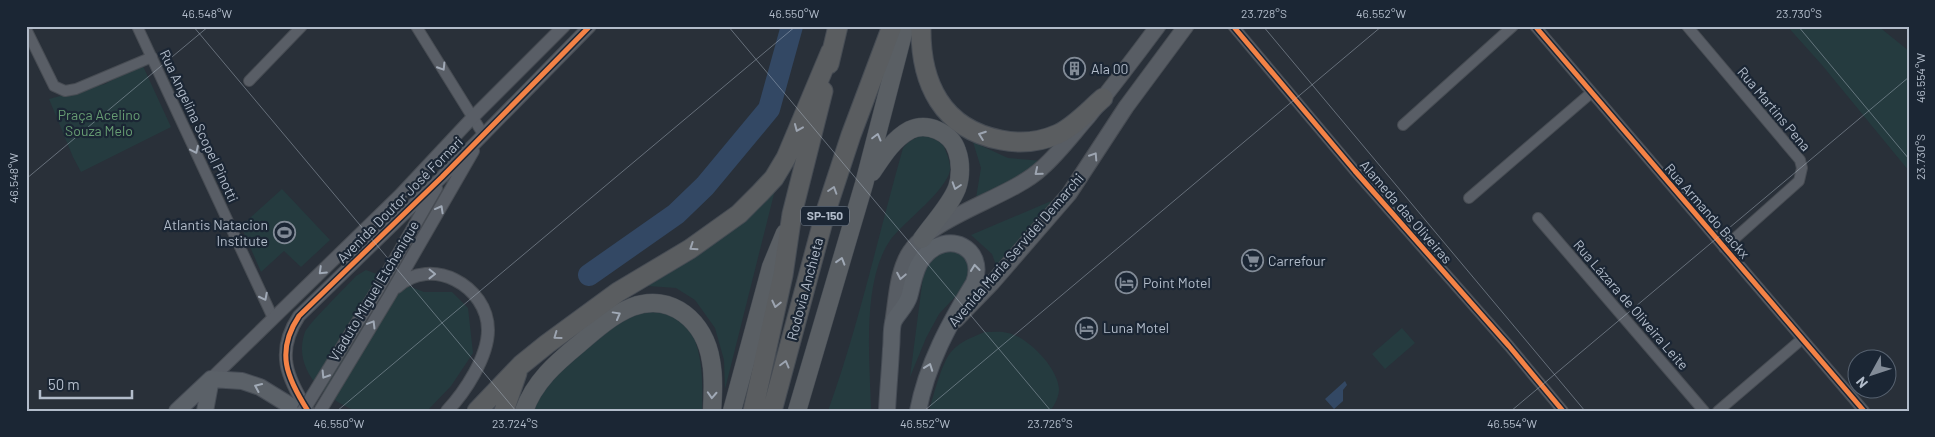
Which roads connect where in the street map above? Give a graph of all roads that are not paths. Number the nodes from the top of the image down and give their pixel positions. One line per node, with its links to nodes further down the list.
1 (137, 26): 18 (street, Rua Angelina Scopel Pinotti)
2 (302, 26): 19 (street)
3 (416, 26): 22 (street, one-way to 22)
4 (564, 26): 22 (street, Avenida Doutor José Fornari)
5 (590, 26): 24 (street, Avenida Doutor José Fornari)
6 (838, 26): 17 (highway, Rodovia Anchieta / SP-150)
7 (892, 26): 52 (highway, Rodovia Anchieta / SP-150, one-way to 7)
8 (904, 26): 26 (highway, Rodovia Anchieta / SP-150, one-way to 8)
9 (921, 26): 21 (highway, one-way to 9)
10 (1158, 26): 21 (main road)
11 (1186, 26): 35 (main road, Avenida Maria Servidei Demarchi, one-way to 11)
12 (1233, 26): 56 (street, Alameda das Oliveiras)
13 (1513, 26): 23 (street)
14 (1535, 26): 20 (street, Rua Armando Backx)
15 (1687, 26): 31 (street, Rua Martins Pena)
16 (26, 29): 18 (street)
17 (832, 51): 28 (highway, Rodovia Anchieta / SP-150); 37 (highway, one-way to 37)
18 (152, 57): 33 (street, Rua Angelina Scopel Pinotti, one-way to 33)
19 (249, 81)
20 (1591, 93): 27 (street); 31 (street, Rua Armando Backx)
21 (1103, 98): 30 (main road, one-way to 30)
22 (473, 117): 24 (street); 25 (street, Avenida Doutor José Fornari); 33 (street, Avenida Doutor José Fornari, one-way to 33)
23 (1403, 126)
24 (483, 134): 25 (street, Avenida Doutor José Fornari); 32 (street, Viaduto Miguel Etchenique, one-way to 24)
25 (442, 177): 42 (street, Viaduto Miguel Etchenique, one-way to 42, bridge); 43 (street, Avenida Doutor José Fornari)
26 (864, 184): 30 (highway, one-way to 30); 53 (highway, Rodovia Anchieta / SP-150, one-way to 26)
27 (1470, 198)
28 (792, 214): 50 (highway, Rodovia Anchieta / SP-150); 51 (highway, Rodovia Anchieta / SP-150, one-way to 51)
29 (1538, 218): 57 (street, Rua Lázara de Oliveira Leite)
30 (922, 239): 34 (main road, one-way to 34)
31 (1724, 248): 36 (street, Rua Armando Backx)
32 (390, 295): 44 (street, Viaduto Miguel Etchenique, one-way to 32); 45 (street, one-way to 45)
33 (273, 318): 38 (street, Avenida Doutor José Fornari)
34 (894, 320): 35 (main road, one-way to 34); 54 (main road)
35 (950, 327): 55 (main road, Avenida Maria Servidei Demarchi, one-way to 35)
36 (1802, 339): 58 (street); 59 (street, Rua Armando Backx)
37 (521, 365): 46 (highway); 47 (highway)
38 (211, 379): 39 (main road); 40 (main road); 41 (main road); 42 (main road, one-way to 38)
39 (177, 411)
40 (190, 411)
41 (205, 411)
42 (301, 411)
43 (308, 411)
44 (320, 411)
45 (447, 411)
46 (477, 411)
47 (504, 411)
48 (524, 411): 49 (highway, one-way to 49)
49 (712, 411)
50 (732, 411)
51 (754, 411)
52 (772, 411)
53 (797, 411)
54 (887, 411)
55 (918, 411)
56 (1563, 411)
57 (1704, 411)
58 (1718, 411)
59 (1864, 411)

